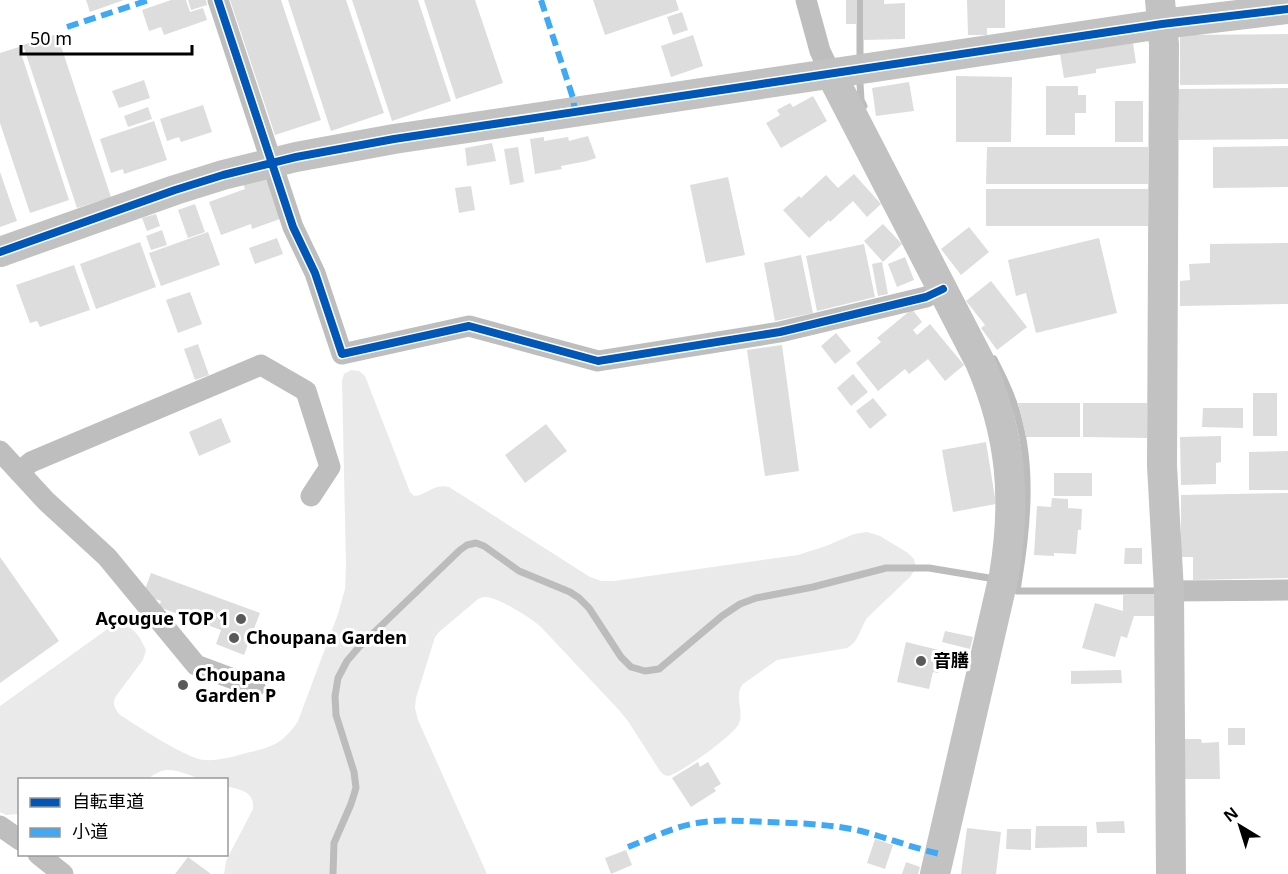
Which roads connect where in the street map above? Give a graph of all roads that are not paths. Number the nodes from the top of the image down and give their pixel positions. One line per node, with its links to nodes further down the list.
1 (218, 0): 6 (street)
2 (806, 0): 5 (street)
3 (1288, 9): 4 (street)
4 (1161, 12): 5 (street); 13 (street)
5 (831, 74): 6 (street); 8 (street)
6 (271, 162): 7 (street); 8 (street)
7 (0, 252)
8 (942, 289): 19 (street)
9 (0, 451): 10 (street)
10 (19, 472): 11 (street); 14 (street)
11 (311, 496)
12 (1288, 590): 13 (street)
13 (1169, 591): 20 (street)
14 (255, 687)
15 (0, 826): 16 (street)
16 (18, 839)
17 (39, 856): 18 (street)
18 (63, 874)
19 (935, 874)
20 (1171, 874)

